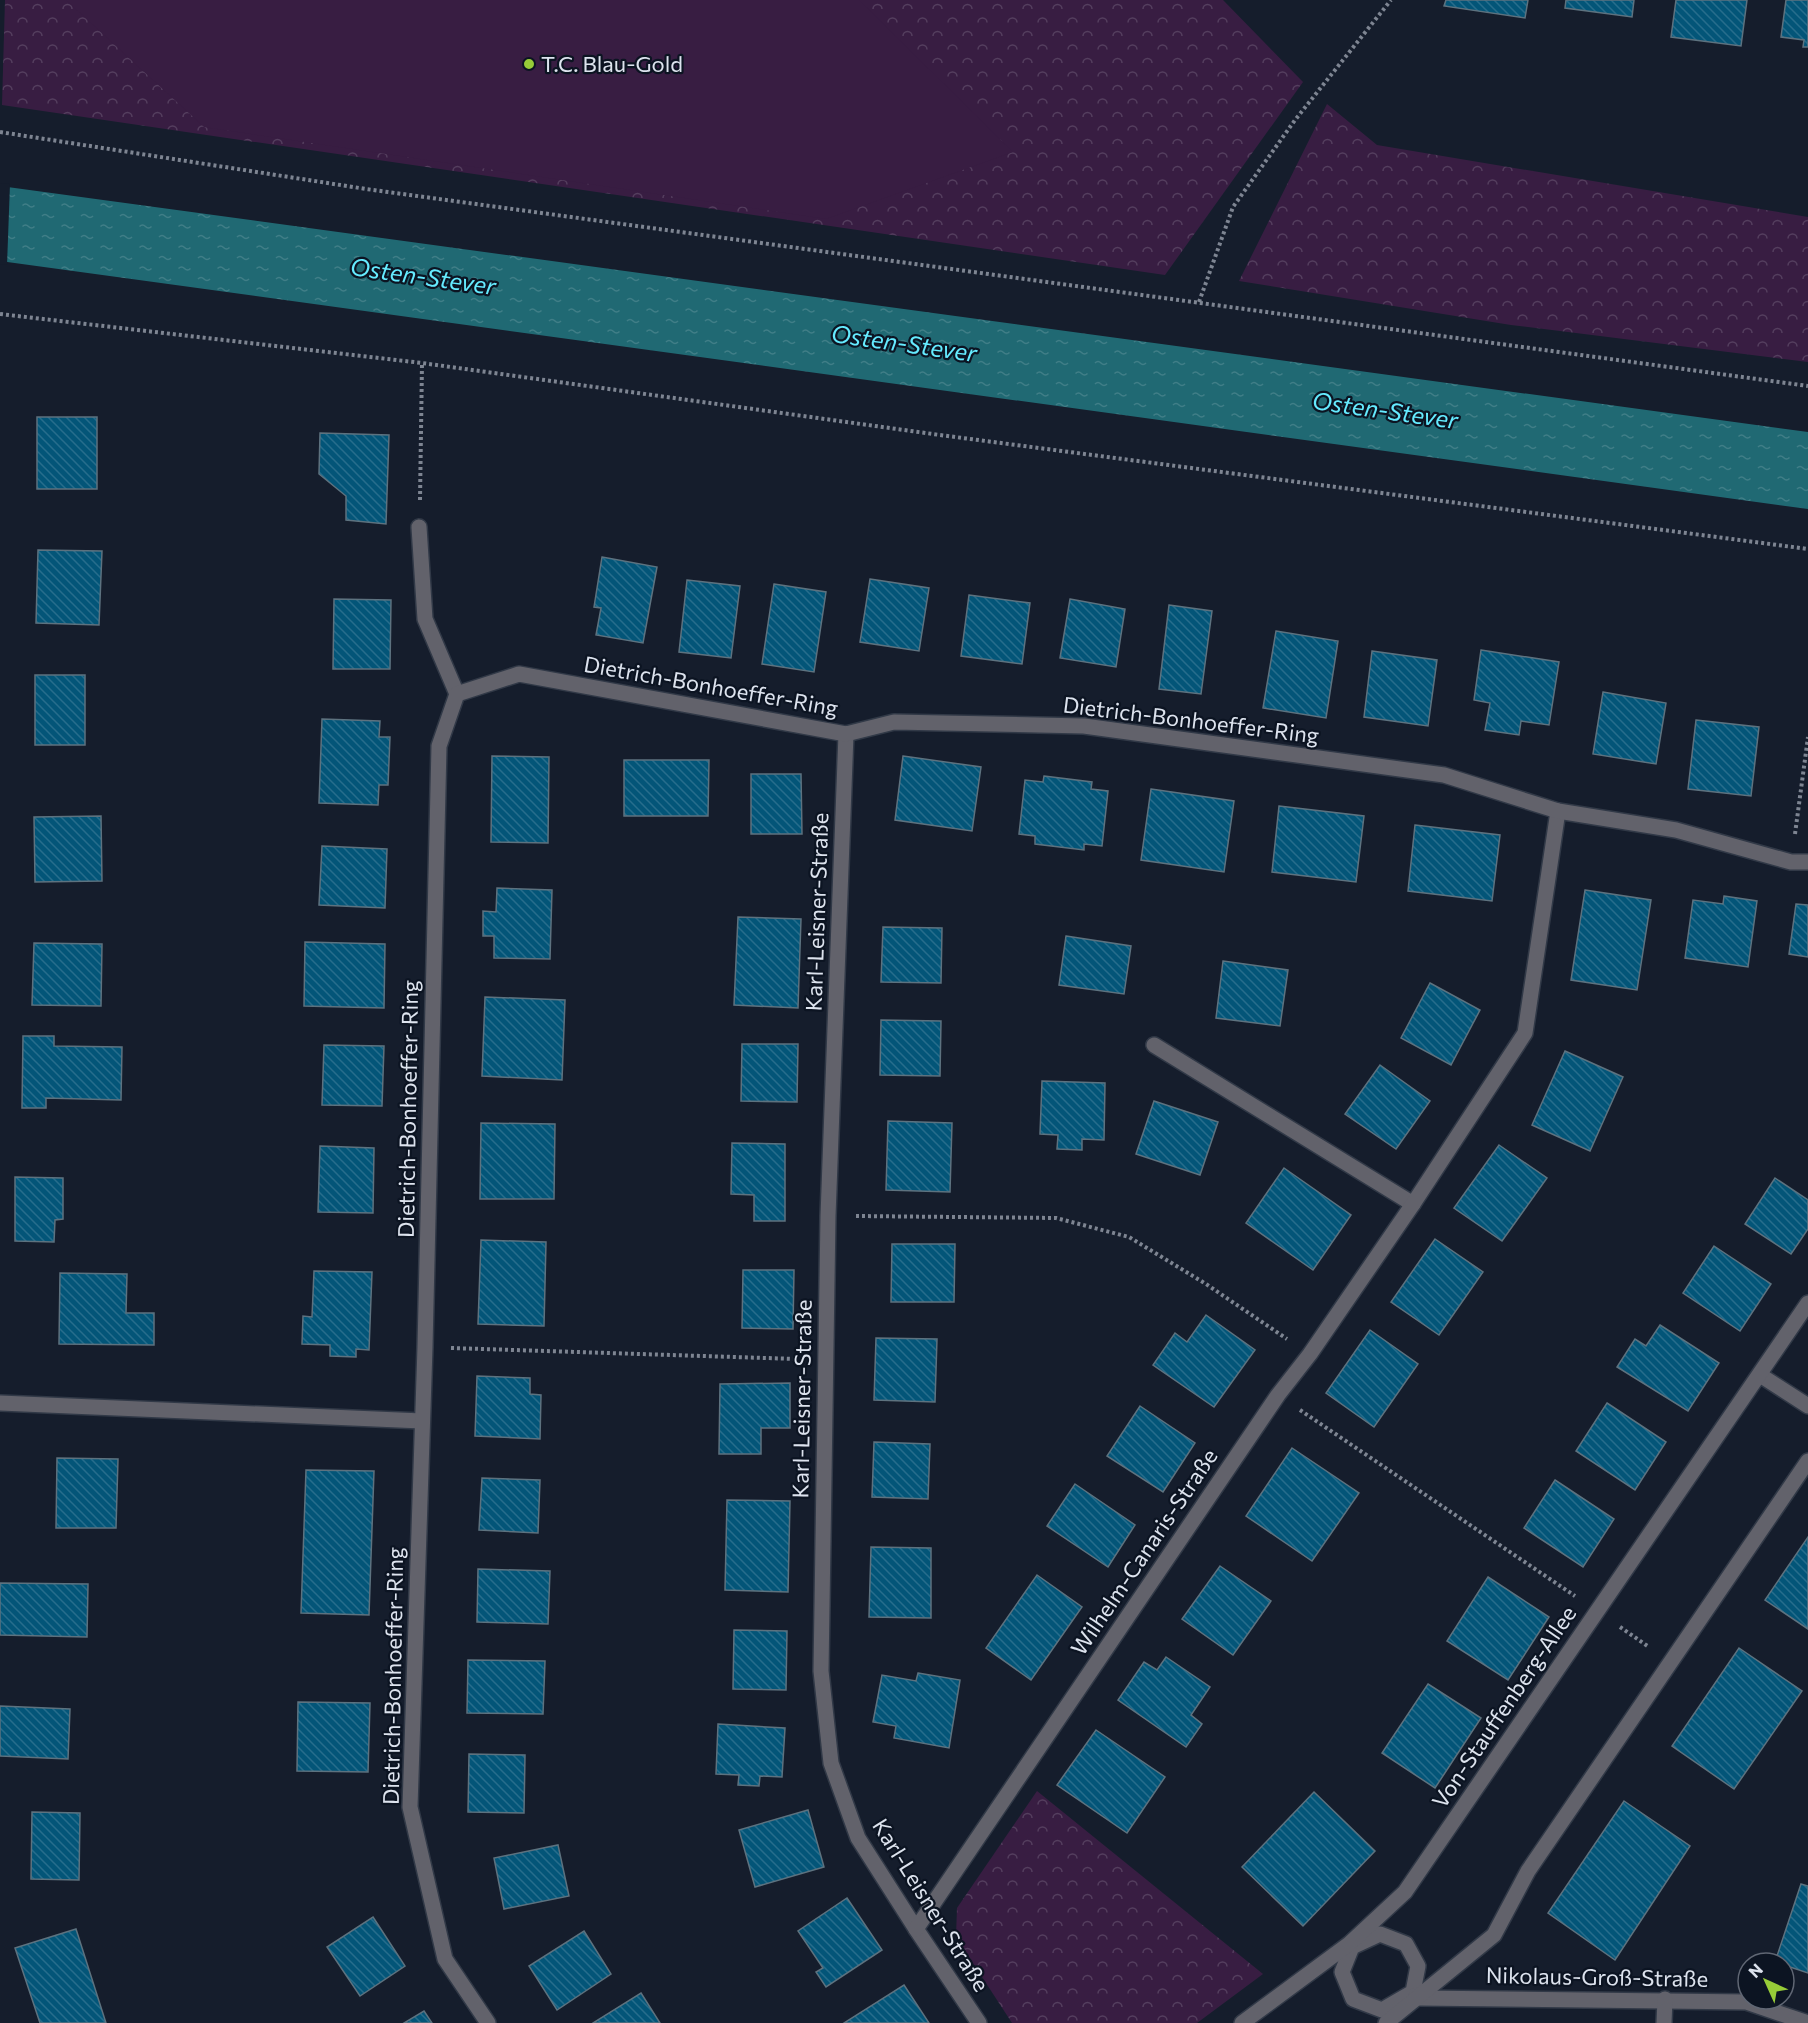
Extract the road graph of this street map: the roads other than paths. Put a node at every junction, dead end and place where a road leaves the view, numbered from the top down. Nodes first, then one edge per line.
1 (419, 527) road end
2 (457, 694) junction
3 (846, 734) junction
4 (1558, 811) junction
5 (1808, 862) edge
6 (1154, 1045) dead end
7 (1413, 1204) junction
8 (1808, 1303) edge
9 (1760, 1374) junction
10 (0, 1403) edge
11 (1808, 1406) edge
12 (422, 1421) junction
13 (1808, 1461) edge
14 (916, 1929) junction
15 (1351, 1945) junction
16 (1416, 1995) junction
17 (1665, 1999) junction
18 (488, 2023) edge
19 (979, 2023) edge
20 (1242, 2023) edge
21 (1386, 2023) edge
22 (1664, 2023) edge
23 (1808, 2023) edge

1 - 2 street
2 - 3 street, Dietrich-Bonhoeffer-Ring
2 - 12 street, Dietrich-Bonhoeffer-Ring
3 - 4 street, Dietrich-Bonhoeffer-Ring
3 - 14 street, Karl-Leisner-Straße
4 - 5 street, Dietrich-Bonhoeffer-Ring
4 - 7 street, Wilhelm-Canaris-Straße
6 - 7 street
7 - 14 street, Wilhelm-Canaris-Straße
8 - 9 street, Von-Stauffenberg-Allee
9 - 11 street
9 - 15 street, Von-Stauffenberg-Allee
10 - 12 street
12 - 18 street, Dietrich-Bonhoeffer-Ring
13 - 16 street
14 - 19 street, Karl-Leisner-Straße
15 - 16 street
15 - 16 street
15 - 20 street, Von-Stauffenberg-Allee
16 - 17 street, Nikolaus-Groß-Straße
16 - 21 street
17 - 22 street
17 - 23 street, Nikolaus-Groß-Straße

